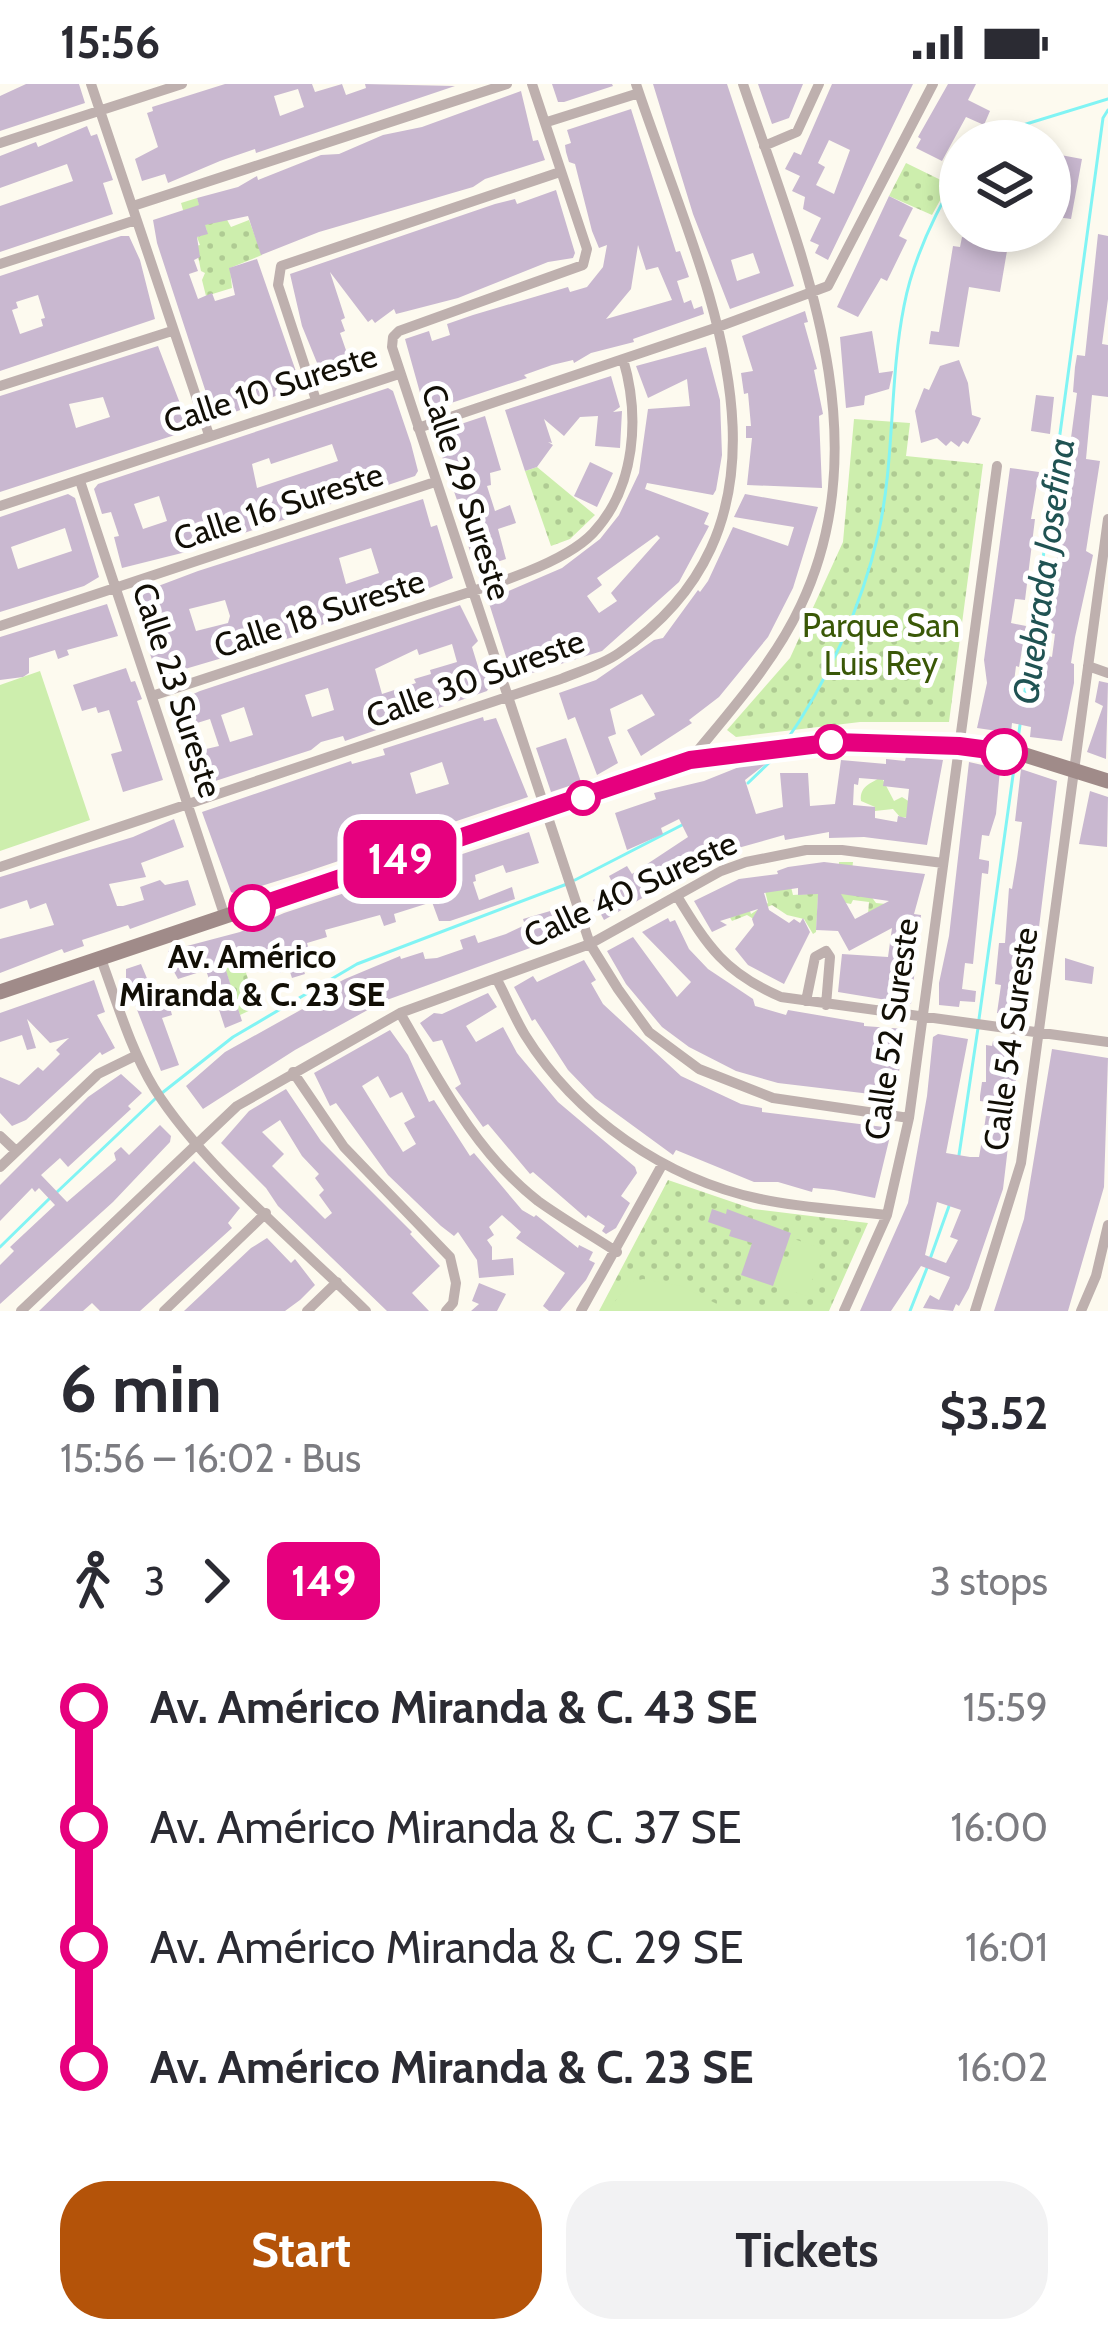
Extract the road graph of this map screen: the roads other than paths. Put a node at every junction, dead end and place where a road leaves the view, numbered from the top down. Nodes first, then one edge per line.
1 (91, 84) edge
2 (182, 84) edge
3 (507, 84) edge
4 (532, 84) edge
5 (743, 84) edge
6 (819, 84) edge
7 (934, 84) edge
8 (638, 88) edge
9 (99, 111) junction
10 (547, 122) junction
11 (0, 143) edge
12 (764, 146) junction
13 (560, 172) junction
14 (133, 206) junction
15 (136, 220) junction
16 (0, 265) edge
17 (815, 294) junction
18 (718, 327) junction
19 (172, 331) junction
20 (623, 359) junction
21 (400, 374) junction
22 (0, 386) edge
23 (316, 400) junction
24 (418, 428) junction
25 (208, 436) junction
26 (997, 466) dead end
27 (80, 481) junction
28 (436, 482) junction
29 (0, 506) edge
30 (1108, 519) edge
31 (1105, 570) edge
32 (116, 589) junction
33 (471, 591) junction
34 (0, 626) edge
35 (1088, 667) junction
36 (1108, 674) edge
37 (152, 696) junction
38 (507, 698) junction
39 (959, 746) junction
40 (690, 760) junction
41 (1074, 769) junction
42 (1108, 781) edge
43 (188, 805) junction
44 (544, 811) junction
45 (943, 862) junction
46 (0, 867) edge
47 (677, 896) junction
48 (225, 917) junction
49 (590, 944) junction
50 (101, 959) junction
51 (496, 977) junction
52 (0, 992) edge
53 (806, 1001) junction
54 (826, 1005) junction
55 (400, 1012) junction
56 (921, 1018) junction
57 (1038, 1034) junction
58 (1108, 1042) edge
59 (137, 1055) junction
60 (293, 1072) junction
61 (908, 1118) junction
62 (0, 1136) edge
63 (196, 1142) junction
64 (16, 1151) junction
65 (662, 1165) junction
66 (0, 1167) edge
67 (266, 1213) junction
68 (887, 1215) junction
69 (1108, 1225) edge
70 (616, 1252) junction
71 (337, 1282) junction
72 (21, 1311) edge
73 (164, 1311) edge
74 (307, 1311) edge
75 (366, 1311) edge
76 (446, 1311) edge
77 (581, 1311) edge
78 (844, 1311) edge
79 (975, 1311) edge
80 (1081, 1311) edge

1 - 9 street
2 - 9 street
3 - 14 street
4 - 10 street
5 - 12 street
6 - 12 street
7 - 17 street
8 - 10 street
8 - 18 street, Calle 30 Sureste
9 - 11 street
9 - 14 street
10 - 13 street
12 - 17 street
13 - 21 street, Calle 10 Sureste
13 - 23 street
14 - 15 street
15 - 16 street
15 - 19 street
17 - 18 street
17 - 40 street
18 - 20 street
18 - 38 street, Calle 30 Sureste
19 - 22 street
19 - 25 street
20 - 24 street
20 - 33 street, Calle 18 Sureste
21 - 23 street, Calle 10 Sureste
21 - 24 street, Calle 29 Sureste
23 - 25 street, Calle 10 Sureste
24 - 28 street, Calle 29 Sureste
25 - 27 street, Calle 10 Sureste
26 - 39 street, Calle 52 Sureste
27 - 29 street, Calle 10 Sureste
27 - 32 street, Calle 23 Sureste
28 - 32 street, Calle 16 Sureste
28 - 33 street, Calle 29 Sureste
30 - 31 street, Calle 54 Sureste
31 - 35 street, Calle 54 Sureste
32 - 34 street, Calle 16 Sureste
32 - 37 street, Calle 23 Sureste
33 - 37 street, Calle 18 Sureste
33 - 38 street, Calle 29 Sureste
35 - 36 street
35 - 41 street, Calle 54 Sureste
37 - 43 street, Calle 23 Sureste
38 - 43 street, Calle 30 Sureste
38 - 44 street, Calle 29 Sureste
39 - 40 street
39 - 41 street
39 - 45 street, Calle 52 Sureste
40 - 44 street
41 - 42 street
41 - 57 street, Calle 54 Sureste
43 - 46 street, Calle 30 Sureste
43 - 48 street, Calle 23 Sureste
44 - 48 street
44 - 49 street, Calle 29 Sureste
45 - 47 street, Calle 40 Sureste
45 - 56 street, Calle 52 Sureste
47 - 49 street, Calle 40 Sureste
47 - 53 street
48 - 50 street
49 - 51 street, Calle 40 Sureste
49 - 61 street, Calle 29 Sureste
50 - 52 street
50 - 59 street
51 - 55 street, Calle 40 Sureste
51 - 65 street
53 - 54 street
53 - 54 street
54 - 56 street
55 - 60 street, Calle 40 Sureste
55 - 70 street
56 - 57 street
56 - 61 street, Calle 52 Sureste
57 - 58 street
57 - 79 street, Calle 54 Sureste
59 - 63 street
59 - 64 street
60 - 63 street, Calle 40 Sureste
60 - 76 street
61 - 68 street, Calle 52 Sureste
62 - 64 street
63 - 67 street
63 - 72 street, Calle 40 Sureste
64 - 66 street
65 - 68 street
65 - 70 street
67 - 71 street
67 - 73 street
68 - 78 street, Calle 52 Sureste
69 - 80 street
70 - 77 street
71 - 74 street
71 - 75 street

